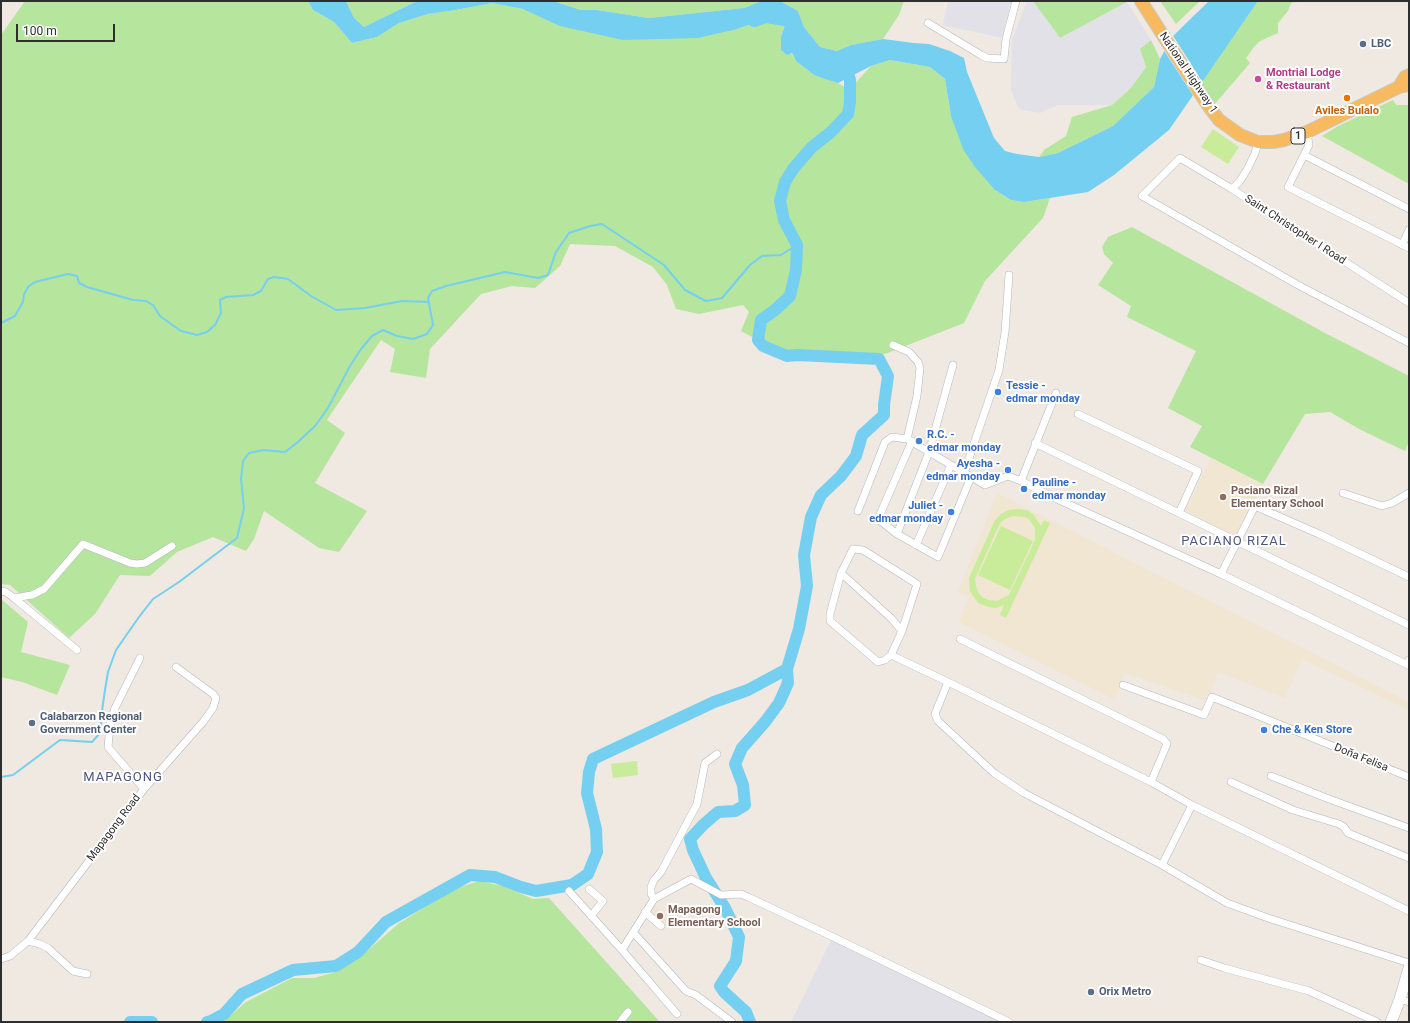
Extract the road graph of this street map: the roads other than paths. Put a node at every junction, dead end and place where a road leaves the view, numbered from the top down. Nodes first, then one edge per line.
1 (1016, 1) edge
2 (1140, 1) edge
3 (928, 23) dead end
4 (1409, 75) edge
5 (1404, 86) edge
6 (1307, 132) junction
7 (1258, 142) junction
8 (1304, 155) junction
9 (1232, 189) junction
10 (1409, 209) edge
11 (1409, 230) edge
12 (1402, 245) junction
13 (1409, 248) edge
14 (1009, 275) dead end
15 (1409, 303) edge
16 (1409, 343) edge
17 (893, 345) dead end
18 (953, 365) dead end
19 (1056, 393) dead end
20 (1078, 414) dead end
21 (910, 440) junction
22 (1035, 443) junction
23 (929, 452) junction
24 (951, 465) junction
25 (964, 473) junction
26 (971, 477) junction
27 (1021, 480) junction
28 (1343, 493) dead end
29 (1409, 493) edge
30 (858, 511) dead end
31 (1180, 513) junction
32 (897, 534) junction
33 (1238, 541) junction
34 (916, 545) junction
35 (172, 546) dead end
36 (841, 573) junction
37 (1221, 574) junction
38 (1409, 577) edge
39 (1, 591) edge
40 (14, 598) junction
41 (1409, 625) edge
42 (902, 631) junction
43 (960, 639) dead end
44 (77, 650) dead end
45 (891, 655) junction
46 (140, 658) dead end
47 (1408, 663) edge
48 (176, 667) dead end
49 (948, 682) junction
50 (1123, 685) dead end
51 (717, 754) dead end
52 (1271, 776) dead end
53 (1409, 777) edge
54 (1151, 782) junction
55 (1231, 782) dead end
56 (144, 789) junction
57 (1192, 805) junction
58 (1409, 828) edge
59 (1409, 858) edge
60 (1162, 865) junction
61 (589, 889) dead end
62 (568, 891) dead end
63 (654, 899) junction
64 (1409, 911) edge
65 (645, 912) junction
66 (591, 916) junction
67 (661, 926) dead end
68 (633, 932) junction
69 (28, 941) junction
70 (622, 950) junction
71 (1, 959) edge
72 (1201, 960) dead end
73 (1409, 963) edge
74 (1409, 968) edge
75 (87, 974) dead end
76 (1405, 1000) edge
77 (628, 1012) dead end
78 (677, 1014) dead end
79 (620, 1022) edge
80 (732, 1022) edge
81 (1009, 1022) edge
82 (1377, 1022) edge
83 (1391, 1022) edge

1 - 3 street
2 - 7 highway, National Highway 1 / 1
4 - 5 highway, National Highway 1 / 1
5 - 6 highway, National Highway 1 / 1
6 - 7 highway, National Highway 1 / 1
6 - 8 street
7 - 9 street
8 - 10 street
8 - 12 street
9 - 15 street, Saint Christopher I Road
9 - 16 street, Saint Christopher I Road
11 - 12 street
12 - 13 street
14 - 25 street
17 - 21 street
18 - 23 street
19 - 22 street
20 - 31 street
21 - 23 street
21 - 30 street
21 - 32 street
22 - 27 street
22 - 31 street
23 - 24 street
23 - 32 street
24 - 25 street
24 - 34 street
25 - 26 street
26 - 27 street
26 - 34 street
27 - 37 street
28 - 29 street
31 - 33 street
32 - 34 street
33 - 37 street
33 - 38 street
33 - 41 street
35 - 40 street
36 - 42 street
36 - 42 street
36 - 45 street
37 - 47 street
39 - 40 street
40 - 44 street
42 - 45 street
43 - 54 street
45 - 49 street
46 - 56 street, Mapagong Road
48 - 56 street
49 - 54 street
49 - 60 street
50 - 53 street, Doña Felisa
51 - 63 street
52 - 58 street
54 - 57 street
55 - 59 street
56 - 69 street, Mapagong Road
57 - 60 street
57 - 64 street
60 - 73 street
61 - 66 street
62 - 66 street
63 - 65 street
63 - 81 street
65 - 67 street
65 - 68 street
66 - 70 street
68 - 70 street
68 - 80 street
69 - 71 street, Mapagong Road
69 - 75 street
70 - 78 street
72 - 82 street
74 - 76 main road
76 - 83 main road
77 - 79 street

